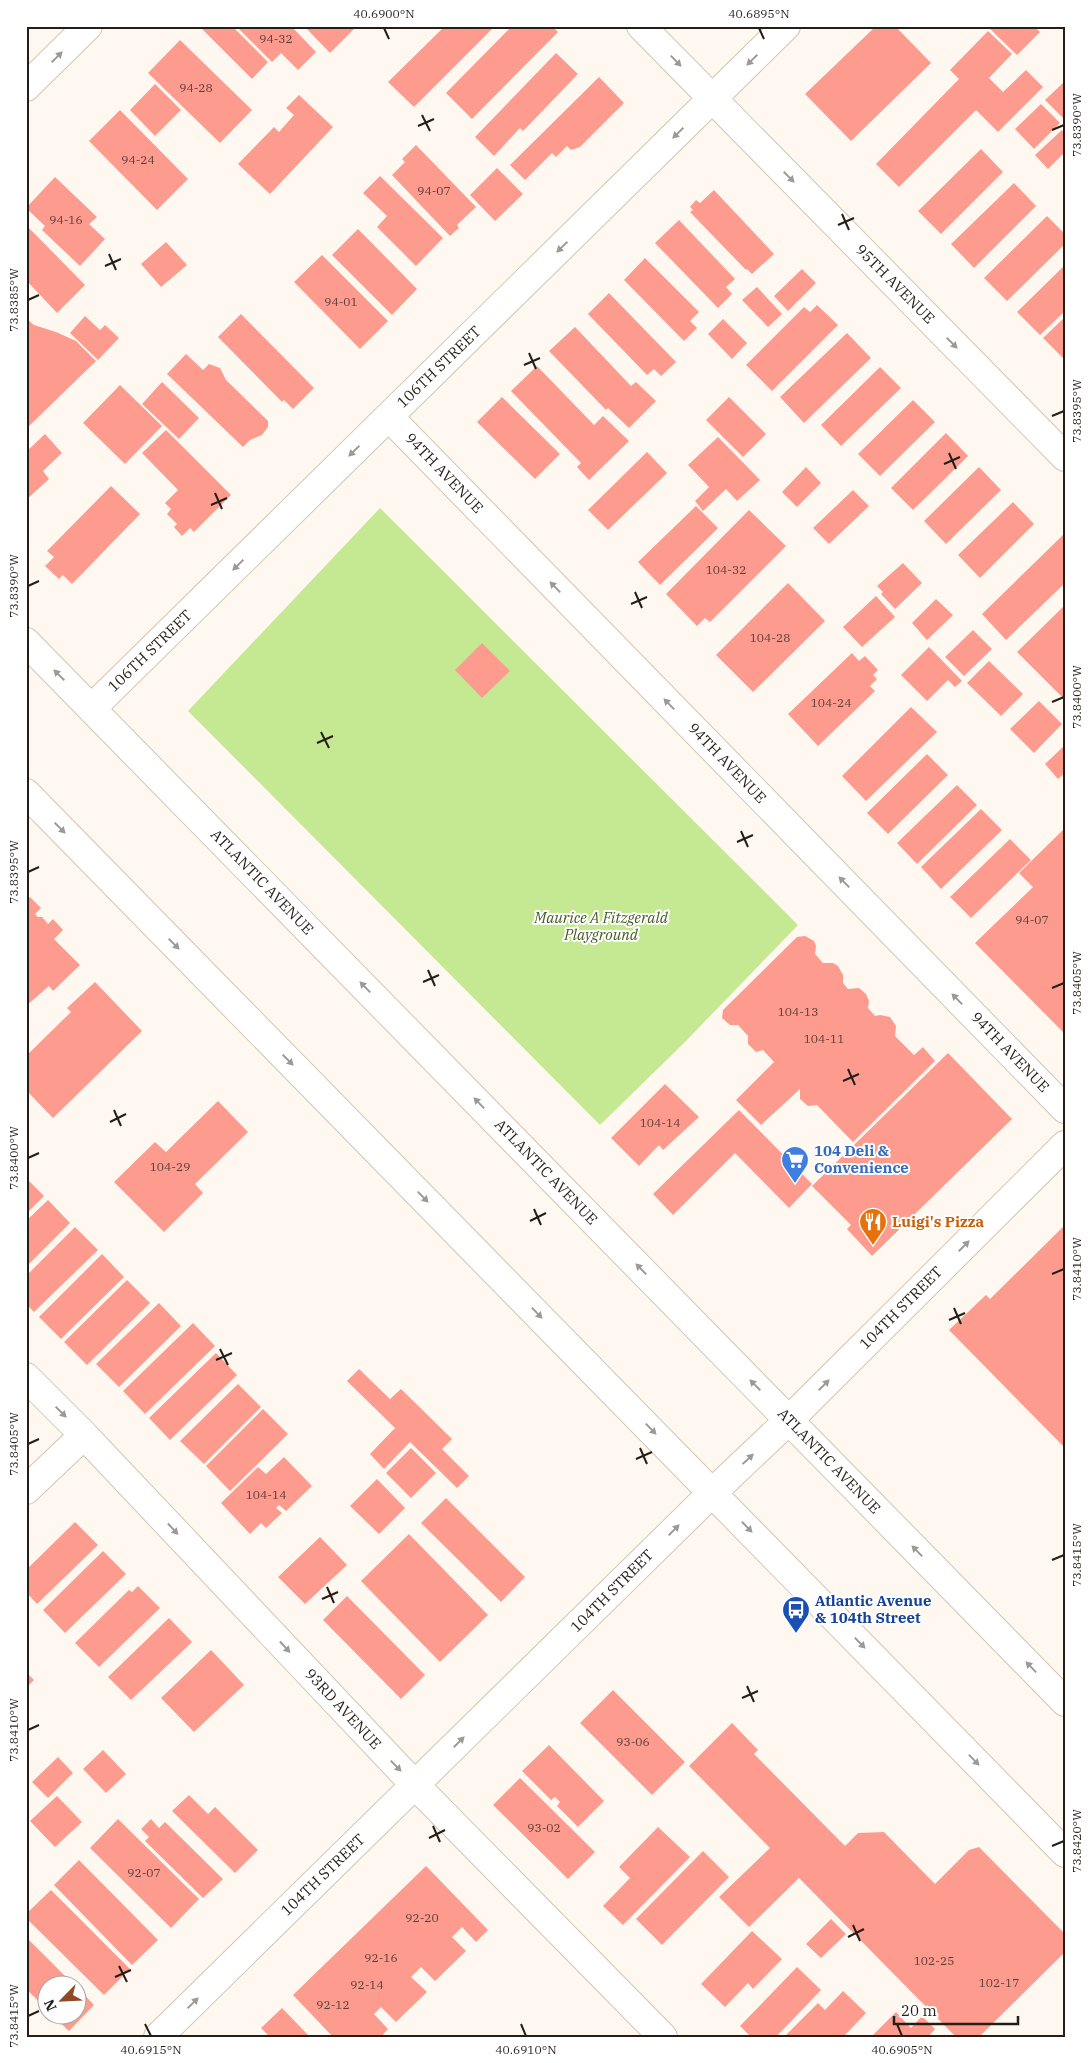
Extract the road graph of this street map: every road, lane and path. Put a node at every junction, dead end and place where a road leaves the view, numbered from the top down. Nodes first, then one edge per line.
1 (88, 26) edge
2 (641, 26) edge
3 (786, 26) edge
4 (26, 87) edge
5 (713, 99) junction
6 (389, 417) junction
7 (1062, 448) edge
8 (26, 642) edge
9 (92, 708) junction
10 (26, 793) edge
11 (1065, 1109) edge
12 (1065, 1145) edge
13 (26, 1377) edge
14 (790, 1420) junction
15 (84, 1435) junction
16 (26, 1490) edge
17 (712, 1492) junction
18 (1065, 1702) edge
19 (415, 1785) junction
20 (1065, 1853) edge
21 (158, 2037) edge
22 (663, 2037) edge

4 -> 1 street
2 -> 5 street, 95TH AVENUE
3 -> 5 street, 106TH STREET
5 -> 6 street, 106TH STREET
5 -> 7 street, 95TH AVENUE
6 -> 9 street, 106TH STREET
11 -> 6 street, 94TH AVENUE
9 -> 8 street, ATLANTIC AVENUE
14 -> 9 street, ATLANTIC AVENUE
10 -> 17 street
14 -> 12 street, 104TH STREET
13 -> 15 street, 93RD AVENUE
17 -> 14 street, 104TH STREET
18 -> 14 street, ATLANTIC AVENUE
15 - 16 street
15 -> 19 street, 93RD AVENUE
19 -> 17 street, 104TH STREET
17 -> 20 street
21 -> 19 street, 104TH STREET
19 - 22 street, 93RD AVENUE

